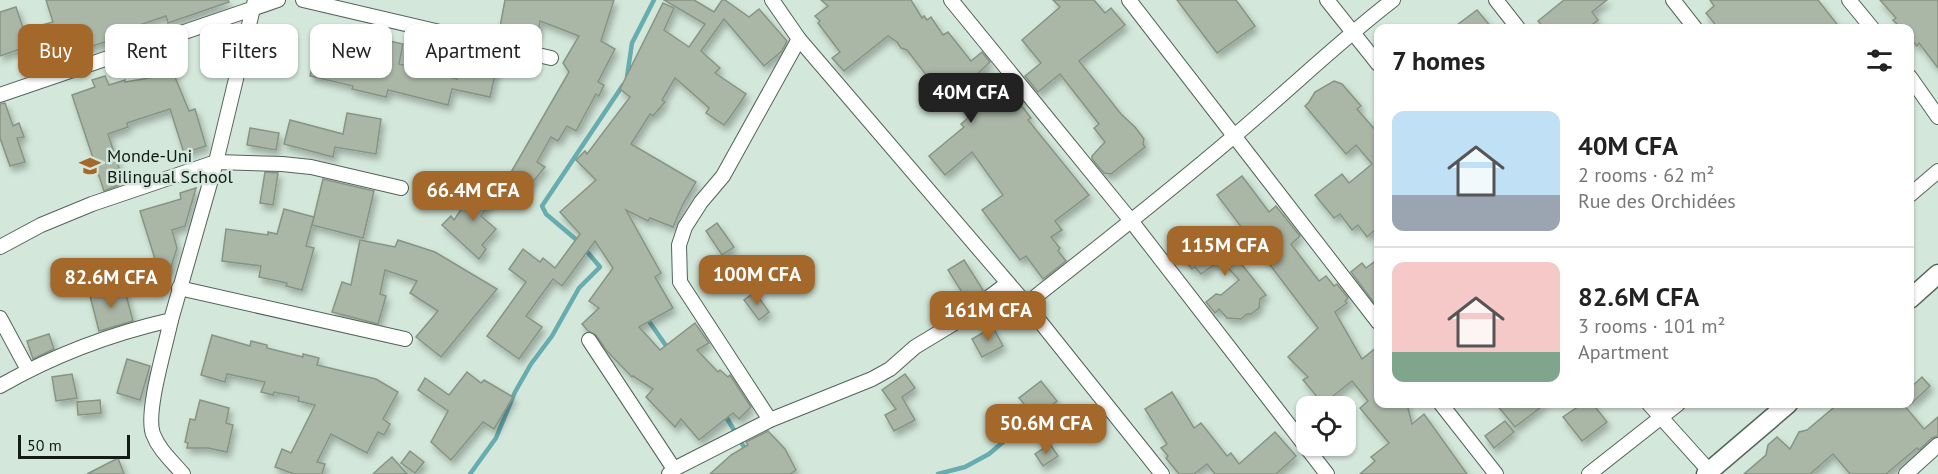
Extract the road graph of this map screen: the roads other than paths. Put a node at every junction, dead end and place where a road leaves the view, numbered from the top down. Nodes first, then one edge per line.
1 (278, 0) edge
2 (303, 0) edge
3 (772, 0) edge
4 (951, 0) edge
5 (1129, 0) edge
6 (1328, 0) edge
7 (1393, 0) edge
8 (1496, 0) edge
9 (1673, 0) edge
10 (1849, 0) edge
11 (255, 4) edge
12 (1515, 24) edge
13 (1692, 24) edge
14 (1869, 24) edge
15 (1353, 31) junction
16 (799, 39) junction
17 (551, 58) dead end
18 (1374, 59) edge
19 (1914, 83) edge
20 (0, 95) edge
21 (1938, 117) edge
22 (1235, 136) junction
23 (216, 162) junction
24 (1938, 171) edge
25 (401, 188) dead end
26 (1914, 192) edge
27 (1132, 222) junction
28 (0, 247) edge
29 (1938, 274) edge
30 (1008, 283) junction
31 (179, 288) junction
32 (1914, 295) edge
33 (1026, 304) junction
34 (1374, 317) edge
35 (0, 318) edge
36 (171, 320) junction
37 (405, 339) dead end
38 (589, 340) dead end
39 (28, 370) junction
40 (0, 386) edge
41 (1444, 408) edge
42 (1652, 408) edge
43 (1673, 408) edge
44 (1783, 408) edge
45 (1660, 418) junction
46 (770, 420) junction
47 (1938, 446) edge
48 (671, 471) edge
49 (1709, 473) edge
50 (183, 474) edge
51 (1162, 474) edge
52 (1327, 474) edge
53 (1496, 474) edge
54 (1589, 474) edge
55 (1906, 474) edge

1 - 11 street
2 - 17 street
3 - 16 street
4 - 27 street
5 - 22 street
6 - 15 street
7 - 15 street
8 - 12 street
9 - 13 street
10 - 14 street
11 - 20 street
11 - 23 street
15 - 18 street
15 - 22 street
16 - 30 street
16 - 46 street
19 - 21 street
22 - 27 street
22 - 34 street
23 - 25 street
23 - 28 street
23 - 31 street
24 - 26 street
27 - 33 street
27 - 52 street
29 - 32 main road
30 - 33 street
30 - 46 street
31 - 36 street
31 - 37 street
33 - 51 street
35 - 39 street
36 - 39 street
36 - 50 street
38 - 48 street
39 - 40 street
41 - 53 street
42 - 45 street
43 - 45 street
44 - 49 main road
45 - 49 street
45 - 54 street
46 - 48 street
47 - 55 street

